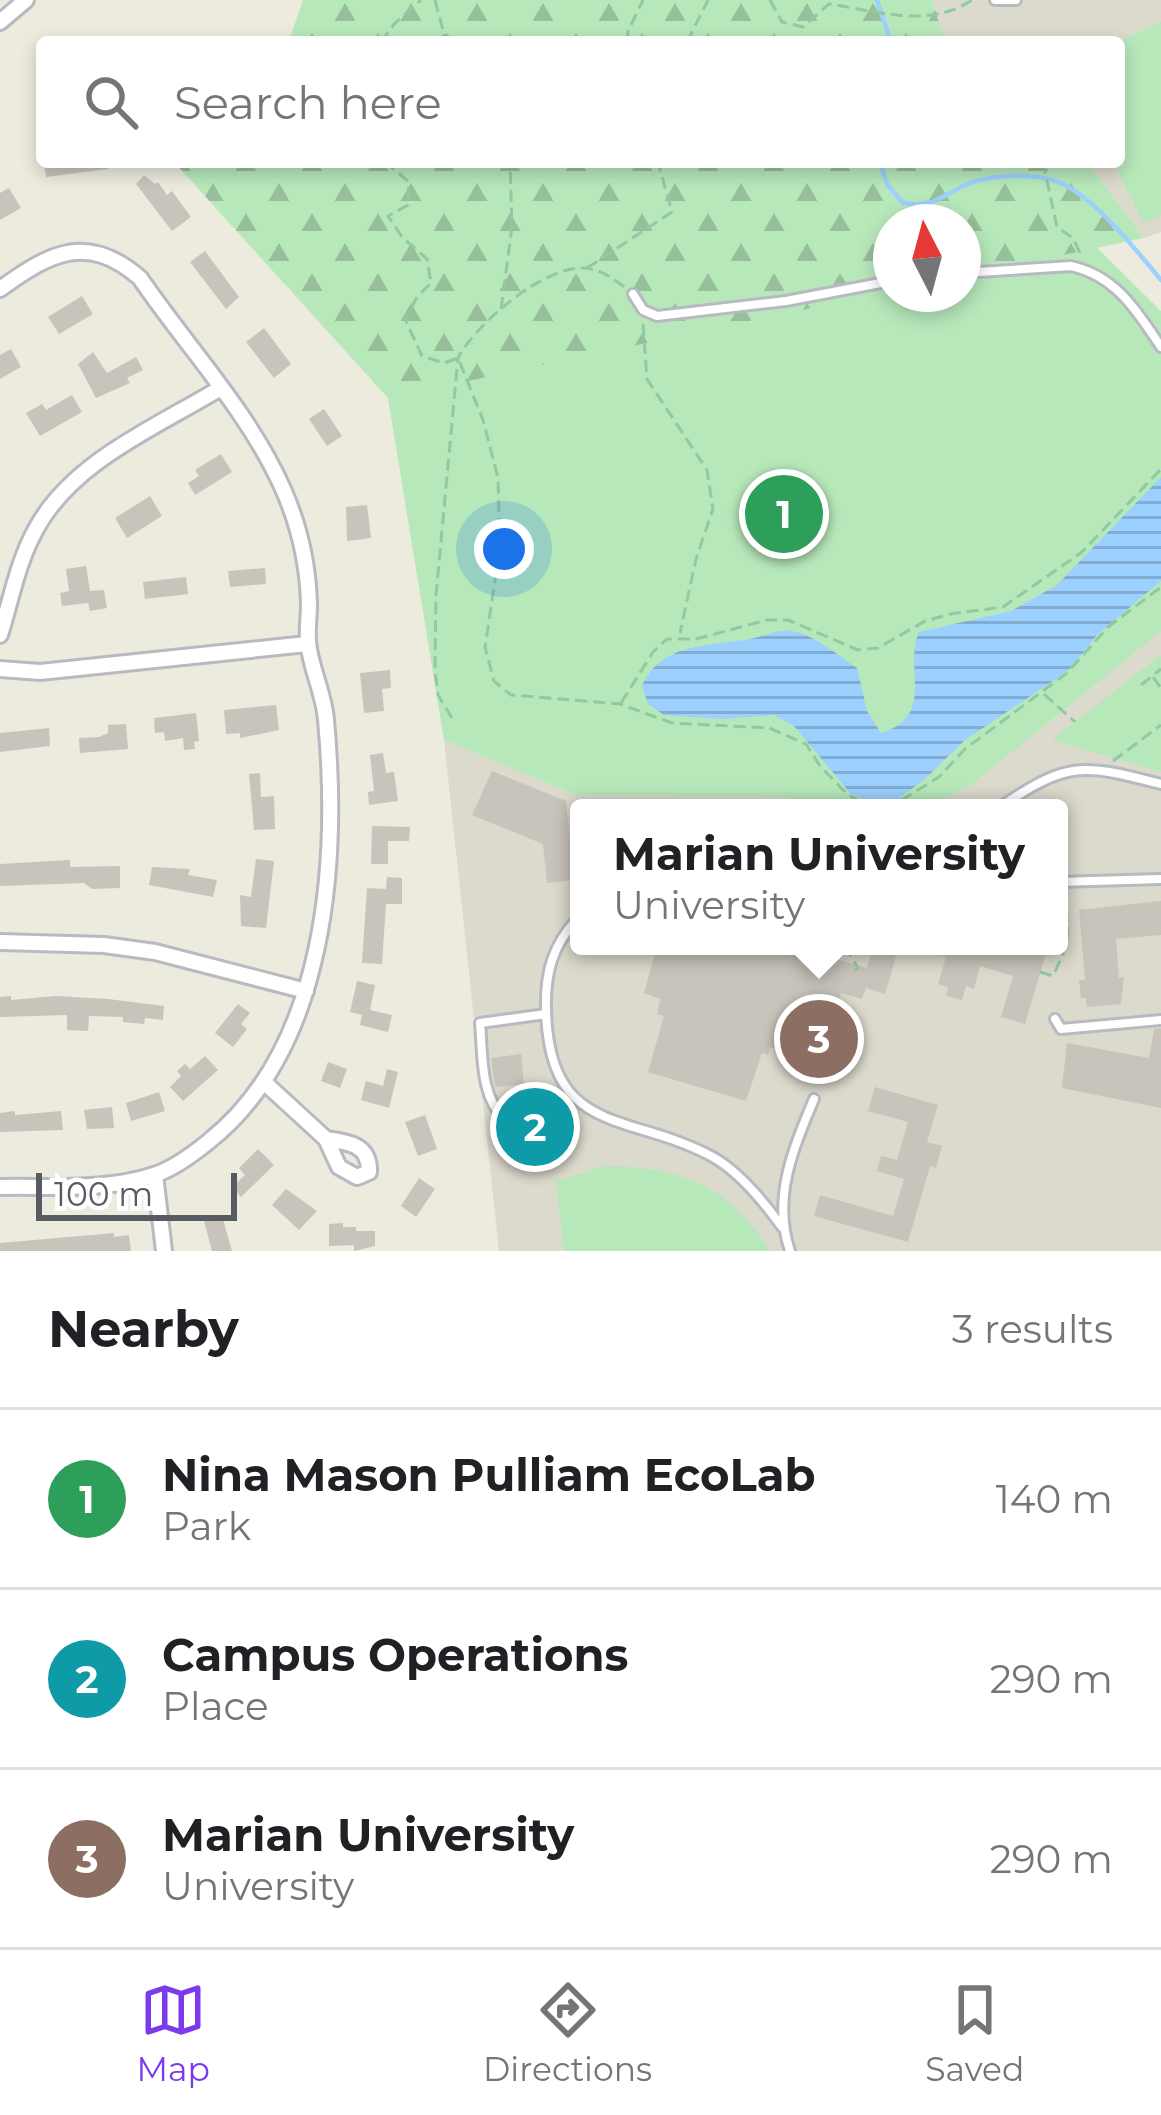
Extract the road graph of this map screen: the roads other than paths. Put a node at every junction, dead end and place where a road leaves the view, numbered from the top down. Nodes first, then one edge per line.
1 (26, 0) edge
2 (994, 0) edge
3 (1016, 0) edge
4 (0, 22) edge
5 (981, 272) edge
6 (873, 284) edge
7 (0, 289) edge
8 (633, 294) road end
9 (1161, 346) edge
10 (219, 388) junction
11 (0, 635) edge
12 (308, 644) junction
13 (0, 669) edge
14 (1161, 784) edge
15 (1015, 799) edge
16 (1161, 879) edge
17 (1068, 885) edge
18 (570, 930) edge
19 (0, 942) edge
20 (306, 991) junction
21 (546, 1014) junction
22 (1055, 1019) dead end
23 (1161, 1020) edge
24 (265, 1083) junction
25 (814, 1100) dead end
26 (505, 1120) dead end
27 (326, 1139) dead end
28 (155, 1175) junction
29 (0, 1187) edge
30 (782, 1227) junction
31 (164, 1251) edge
32 (790, 1251) edge

1 - 4 street
2 - 3 lane
5 - 9 lane
6 - 8 lane
7 - 10 street
10 - 11 street
10 - 12 street
12 - 13 street
12 - 20 street
14 - 15 lane
16 - 17 lane
18 - 21 lane
19 - 20 street
20 - 24 street
21 - 26 lane
21 - 30 lane
22 - 23 lane
24 - 27 street
24 - 28 street
25 - 30 lane
28 - 29 street
28 - 31 street
30 - 32 lane

